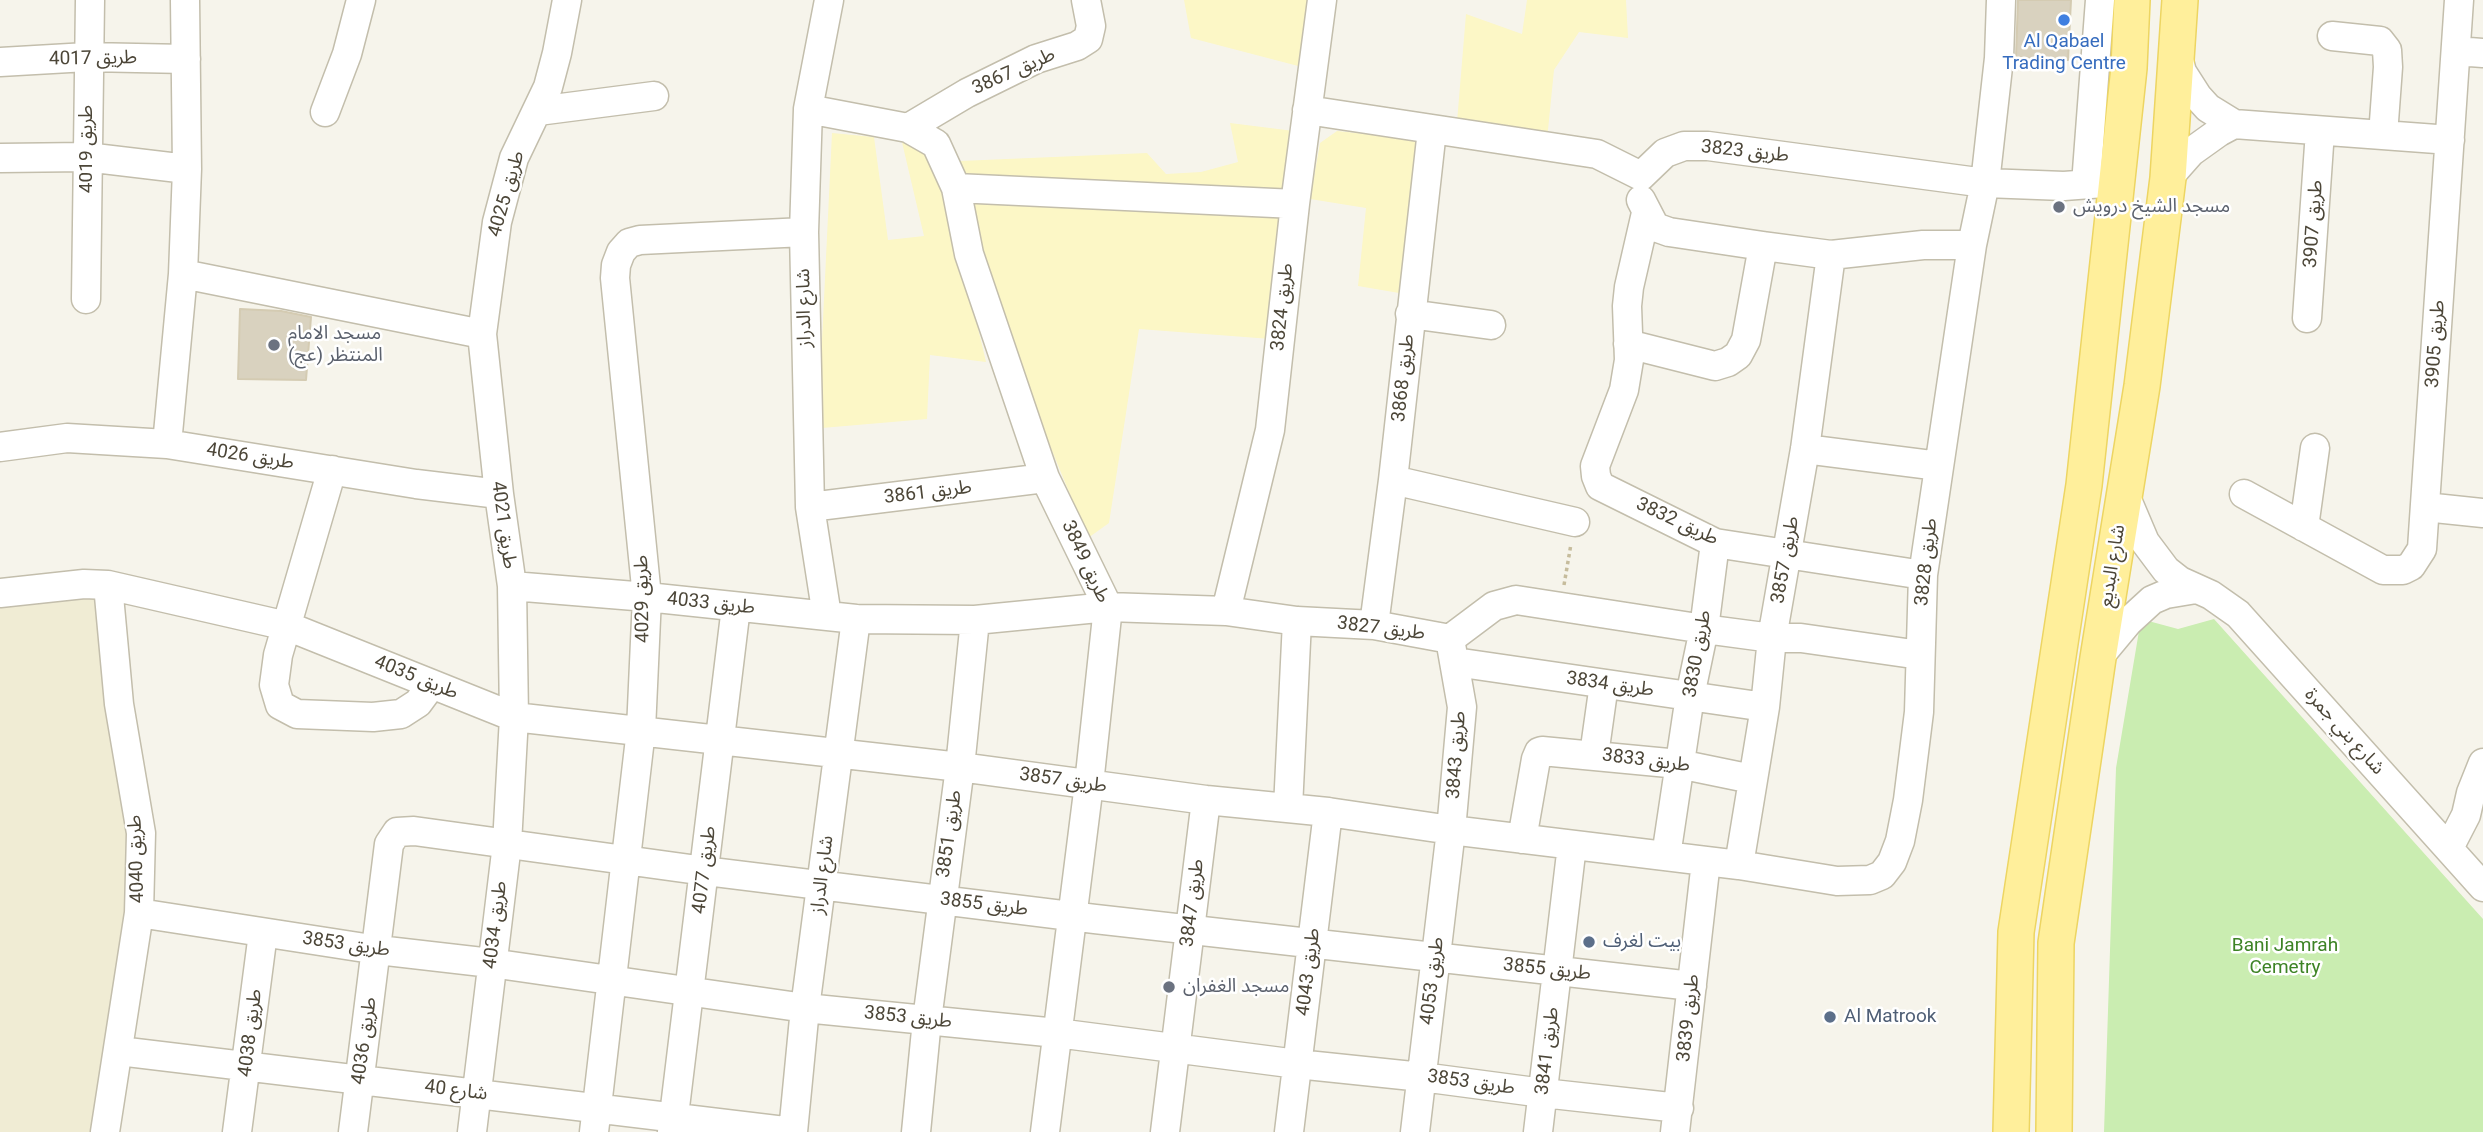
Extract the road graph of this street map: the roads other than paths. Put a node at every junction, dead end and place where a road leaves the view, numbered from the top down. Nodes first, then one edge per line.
1 (89, 0) edge
2 (185, 0) edge
3 (360, 0) edge
4 (567, 0) edge
5 (829, 0) edge
6 (1086, 0) edge
7 (1322, 0) edge
8 (2001, 0) edge
9 (2100, 0) edge
10 (2132, 0) edge
11 (2180, 0) edge
12 (2459, 0) edge
13 (2332, 36) dead end
14 (2469, 52) edge
15 (87, 57) junction
16 (2178, 57) junction
17 (186, 59) junction
18 (0, 62) edge
19 (654, 96) dead end
20 (808, 109) junction
21 (1307, 110) junction
22 (538, 111) junction
23 (325, 112) dead end
24 (2234, 124) junction
25 (908, 128) junction
26 (1432, 130) junction
27 (2320, 131) junction
28 (2383, 135) junction
29 (2450, 140) junction
30 (86, 157) junction
31 (0, 158) edge
32 (187, 169) junction
33 (1640, 176) junction
34 (2168, 178) junction
35 (1985, 183) junction
36 (2101, 183) junction
37 (956, 188) junction
38 (1295, 204) junction
39 (1646, 214) junction
40 (804, 232) junction
41 (1972, 245) junction
42 (1763, 246) junction
43 (1831, 255) junction
44 (183, 274) junction
45 (487, 280) joint
46 (86, 299) dead end
47 (1410, 314) junction
48 (2307, 318) dead end
49 (1492, 325) dead end
50 (482, 334) junction
51 (1629, 344) junction
52 (167, 444) junction
53 (0, 447) edge
54 (2315, 448) dead end
55 (1805, 449) junction
56 (1939, 466) junction
57 (332, 470) junction
58 (1045, 478) junction
59 (1393, 480) junction
60 (499, 494) junction
61 (2244, 494) dead end
62 (2124, 495) junction
63 (810, 507) junction
64 (2425, 507) junction
65 (2483, 513) edge
66 (1574, 522) dead end
67 (2304, 527) junction
68 (1715, 543) junction
69 (1786, 554) junction
70 (1923, 575) junction
71 (108, 585) junction
72 (512, 586) junction
73 (2196, 589) junction
74 (0, 593) edge
75 (647, 597) junction
76 (736, 607) junction
77 (1108, 607) junction
78 (1226, 611) junction
79 (827, 616) junction
80 (856, 619) junction
81 (975, 620) junction
82 (1297, 621) junction
83 (1374, 625) junction
84 (287, 626) junction
85 (1703, 629) junction
86 (1772, 638) junction
87 (1452, 650) junction
88 (1920, 655) junction
89 (2098, 658) junction
90 (432, 684) junction
91 (1604, 684) junction
92 (1690, 696) junction
93 (1765, 706) junction
94 (514, 717) junction
95 (641, 730) junction
96 (719, 741) junction
97 (838, 754) junction
98 (1594, 755) junction
99 (2483, 763) edge
100 (1679, 764) junction
101 (960, 767) junction
102 (1752, 779) junction
103 (1089, 784) junction
104 (1206, 800) junction
105 (1288, 808) junction
106 (1328, 812) junction
107 (1451, 830) junction
108 (1522, 839) junction
109 (2442, 840) junction
110 (507, 844) junction
111 (1572, 845) junction
112 (1666, 856) junction
113 (626, 859) junction
114 (1706, 861) junction
115 (1739, 865) junction
116 (705, 870) junction
117 (1882, 875) joint
118 (822, 884) junction
119 (2483, 887) edge
120 (941, 900) junction
121 (139, 913) junction
122 (1072, 916) junction
123 (1189, 930) junction
124 (263, 933) junction
125 (1312, 943) junction
126 (378, 950) junction
127 (1436, 958) junction
128 (491, 963) junction
129 (1557, 971) junction
130 (612, 981) junction
131 (1692, 986) junction
132 (689, 992) junction
133 (805, 1008) junction
134 (927, 1020) junction
135 (1058, 1033) junction
136 (1175, 1047) junction
137 (119, 1051) junction
138 (1297, 1064) junction
139 (247, 1065) junction
140 (1422, 1077) junction
141 (359, 1079) junction
142 (1543, 1093) junction
143 (477, 1094) junction
144 (596, 1120) edge
145 (1677, 1120) edge
146 (673, 1125) edge
147 (105, 1132) edge
148 (237, 1132) edge
149 (353, 1132) edge
150 (472, 1132) edge
151 (793, 1132) edge
152 (916, 1132) edge
153 (1045, 1132) edge
154 (1165, 1132) edge
155 (1289, 1132) edge
156 (1415, 1132) edge
157 (1538, 1132) edge
158 (2011, 1132) edge
159 (2054, 1132) edge

1 - 15 street, طريق 4019
2 - 17 street
3 - 23 street
4 - 22 street, طريق 4025
5 - 20 street, شارع الدراز
6 - 25 street, طريق 3867
7 - 21 street, طريق 3824
8 - 35 street, طريق 3828
9 - 36 street
10 - 36 main road
11 - 16 main road, شارع البديع
12 - 14 street, طريق 3905
13 - 28 street
14 - 29 street, طريق 3905
15 - 17 street, طريق 4017
15 - 18 street, طريق 4017
15 - 30 street, طريق 4019
16 - 24 street
16 - 34 main road, شارع البديع
17 - 32 street
19 - 22 street
20 - 25 street, طريق 3849
20 - 40 street, شارع الدراز
21 - 26 street
21 - 38 street, طريق 3824
22 - 45 street, طريق 4025
24 - 27 street
24 - 34 street
25 - 37 street, طريق 3849
26 - 33 street
26 - 47 street, طريق 3868
27 - 28 street
27 - 48 street, طريق 3907
28 - 29 street
29 - 64 street, طريق 3905
30 - 31 street
30 - 32 street
30 - 46 street, طريق 4019
32 - 44 street
33 - 35 street, طريق 3823
33 - 39 street
34 - 62 main road, شارع البديع
35 - 36 street, طريق 3823
35 - 41 street, طريق 3828
36 - 158 main road
37 - 38 street
37 - 58 street, طريق 3849
38 - 78 street, طريق 3824
39 - 42 street
39 - 51 street
40 - 63 street, شارع الدراز
40 - 75 street, طريق 4029
41 - 43 street
41 - 56 street, طريق 3828
42 - 43 street
42 - 51 street
43 - 55 street, طريق 3857
44 - 50 street
44 - 52 street
45 - 50 street, طريق 4021
47 - 49 street
47 - 59 street, طريق 3868
50 - 60 street, طريق 4021
51 - 68 street, طريق 3832
52 - 53 street, طريق 4026
52 - 57 street, طريق 4026
54 - 67 street
55 - 56 street
55 - 69 street, طريق 3857
56 - 70 street, طريق 3828
57 - 60 street, طريق 4026
57 - 84 street
58 - 63 street, طريق 3861
58 - 77 street, طريق 3849
59 - 66 street
59 - 83 street, طريق 3868
60 - 72 street, طريق 4021
61 - 67 street, طريق 3905
62 - 73 street, شارع بني جمرة
62 - 89 main road, شارع البديع
63 - 79 street, شارع الدراز
64 - 65 street
64 - 67 street, طريق 3905
68 - 69 street, طريق 3832
68 - 85 street, طريق 3830
69 - 70 street, طريق 3832
69 - 86 street, طريق 3857
70 - 88 street, طريق 3828
71 - 74 street, طريق 4035
71 - 84 street, طريق 4035
71 - 121 street, طريق 4040
72 - 75 street, طريق 4033
72 - 94 street, طريق 4021
73 - 89 street
73 - 109 street, شارع بني جمرة
75 - 76 street, طريق 4033
75 - 95 street, طريق 4029
76 - 79 street, طريق 4033
76 - 96 street, طريق 4077
77 - 78 street, طريق 3827
77 - 81 street, طريق 3827
77 - 103 street, طريق 3849
78 - 82 street, طريق 3827
79 - 80 street, طريق 3827
80 - 81 street, طريق 3827
80 - 97 street, شارع الدراز
81 - 101 street, طريق 3851
82 - 83 street, طريق 3827
82 - 105 street
83 - 87 street, طريق 3827
84 - 90 street, طريق 4035
84 - 90 street
85 - 86 street, طريق 3827
85 - 87 street, طريق 3827
85 - 92 street, طريق 3830
86 - 88 street, طريق 3827
86 - 93 street, طريق 3857
87 - 91 street, طريق 3834
87 - 107 street, طريق 3843
88 - 117 street, طريق 3828
89 - 159 main road, شارع البديع
90 - 94 street, طريق 4035
91 - 92 street, طريق 3834
91 - 98 street
92 - 93 street, طريق 3834
92 - 100 street, طريق 3830
93 - 102 street, طريق 3857
94 - 95 street, طريق 4035
94 - 110 street, طريق 4034
95 - 96 street, طريق 4035
95 - 113 street, طريق 4029
96 - 97 street, طريق 4035
96 - 116 street, طريق 4077
97 - 101 street, طريق 3857
97 - 118 street, شارع الدراز
98 - 100 street, طريق 3833
98 - 108 street, طريق 3833
99 - 109 street
100 - 102 street, طريق 3833
100 - 112 street, طريق 3830
101 - 103 street, طريق 3857
101 - 120 street, طريق 3851
102 - 115 street, طريق 3857
103 - 104 street, طريق 3857
103 - 122 street, طريق 3849
104 - 105 street, طريق 3857
104 - 123 street, طريق 3847
105 - 106 street, طريق 3857
106 - 107 street, طريق 3857
106 - 125 street, طريق 4043
107 - 108 street, طريق 3857
107 - 127 street, طريق 4053
108 - 111 street, طريق 3857
109 - 119 street, شارع بني جمرة
110 - 113 street, طريق 3855
110 - 126 street, طريق 3855
110 - 128 street, طريق 4034
111 - 112 street, طريق 3857
111 - 129 street, طريق 3841
112 - 114 street, طريق 3857
113 - 116 street, طريق 3855
113 - 130 street, طريق 4029
114 - 115 street, طريق 3857
114 - 131 street, طريق 3839
115 - 117 street, طريق 3857
116 - 118 street, طريق 3855
116 - 132 street, طريق 4077
118 - 120 street, طريق 3855
118 - 133 street, شارع الدراز
120 - 122 street, طريق 3855
120 - 134 street, طريق 3851
121 - 124 street, طريق 3853
121 - 137 street, طريق 4040
122 - 123 street, طريق 3855
122 - 135 street, طريق 3849
123 - 125 street, طريق 3855
123 - 136 street, طريق 3847
124 - 126 street, طريق 3853
124 - 139 street, طريق 4038
125 - 127 street, طريق 3855
125 - 138 street, طريق 4043
126 - 128 street, طريق 3853
126 - 141 street, طريق 4036
127 - 129 street, طريق 3855
127 - 140 street, طريق 4053
128 - 130 street, طريق 3853
128 - 143 street, طريق 4034
129 - 131 street, طريق 3855
129 - 142 street, طريق 3841
130 - 132 street, طريق 3853
130 - 144 street, طريق 4029
131 - 145 street, طريق 3839
132 - 133 street, طريق 3853
132 - 146 street, طريق 4077
133 - 134 street, طريق 3853
133 - 151 street, شارع الدراز
134 - 135 street, طريق 3853
134 - 152 street, طريق 3851
135 - 136 street, طريق 3853
135 - 153 street, طريق 3849
136 - 138 street, طريق 3853
136 - 154 street, طريق 3847
137 - 139 street, شارع 40
137 - 147 street, طريق 4040
138 - 140 street, طريق 3853
138 - 155 street, طريق 4043
139 - 141 street, شارع 40
139 - 148 street, طريق 4038
140 - 142 street, طريق 3853
140 - 156 street, طريق 4053
141 - 143 street, شارع 40
141 - 149 street, طريق 4036
142 - 145 street, طريق 3853
142 - 157 street, طريق 3841
143 - 144 street, شارع 40
143 - 150 street, طريق 4034
144 - 146 street, شارع 40
146 - 151 street, شارع 40

